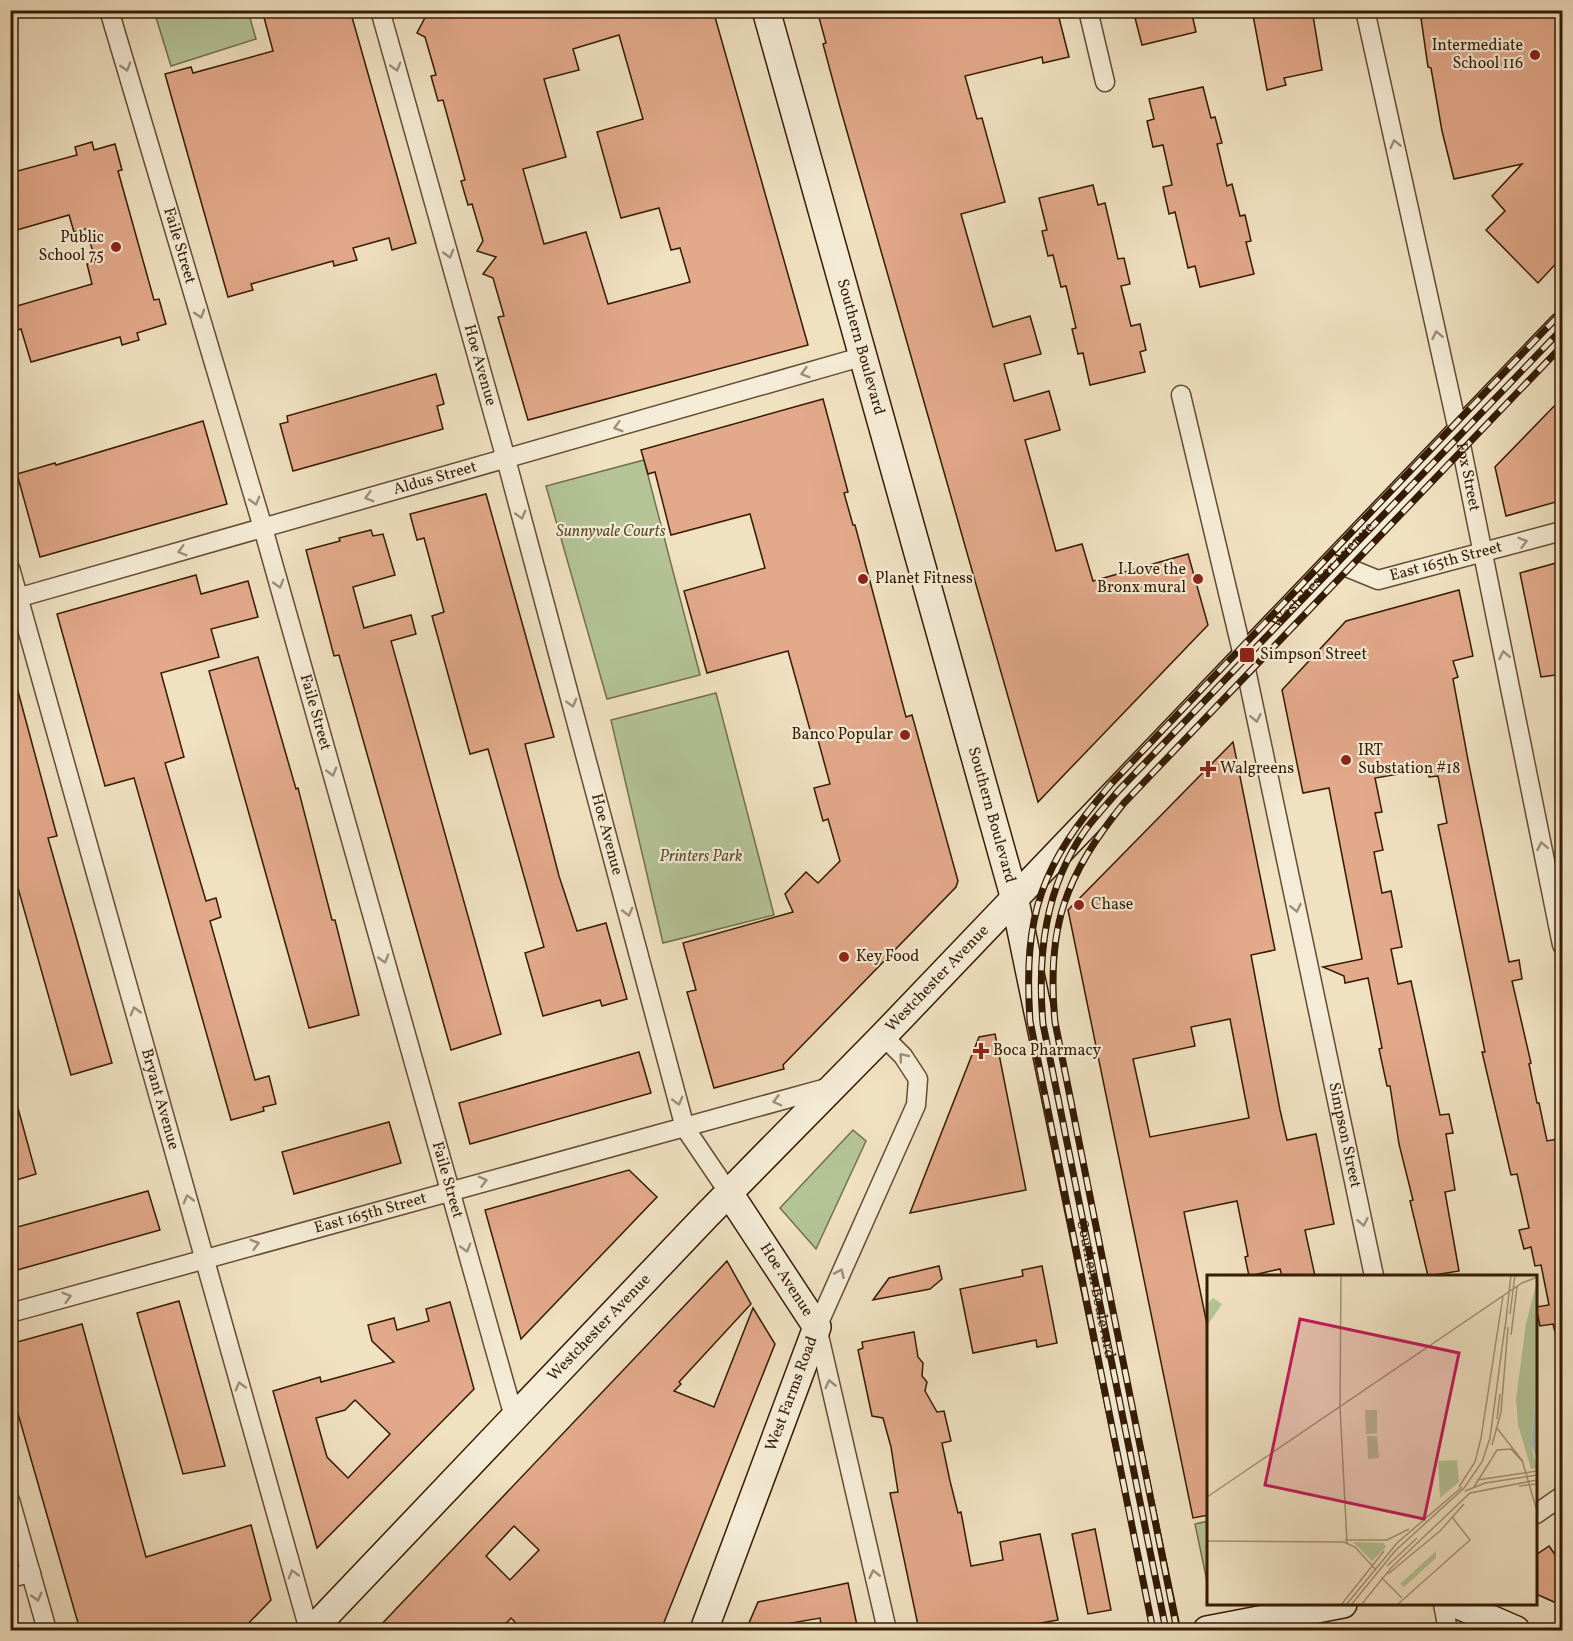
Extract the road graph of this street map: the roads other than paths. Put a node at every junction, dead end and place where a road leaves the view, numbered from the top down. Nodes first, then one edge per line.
1 (109, 10) edge
2 (380, 10) edge
3 (766, 10) edge
4 (1088, 10) edge
5 (1365, 10) edge
6 (1105, 82) dead end
7 (1563, 326) edge
8 (861, 357) junction
9 (1181, 395) dead end
10 (1459, 435) junction
11 (506, 459) junction
12 (263, 528) junction
13 (1563, 531) edge
14 (1483, 553) junction
15 (1334, 562) junction
16 (10, 568) edge
17 (15, 598) edge
18 (1244, 660) junction
19 (1014, 896) junction
20 (1563, 945) edge
21 (883, 1036) junction
22 (833, 1086) junction
23 (685, 1128) junction
24 (449, 1190) junction
25 (729, 1193) junction
26 (205, 1258) junction
27 (1374, 1275) edge
28 (10, 1313) edge
29 (816, 1327) junction
30 (514, 1417) junction
31 (1563, 1496) edge
32 (10, 1500) edge
33 (1537, 1513) edge
34 (31, 1573) junction
35 (10, 1578) edge
36 (1338, 1605) edge
37 (1443, 1605) edge
38 (1458, 1605) edge
39 (46, 1630) edge
40 (310, 1630) edge
41 (704, 1630) edge
42 (887, 1630) edge
43 (1166, 1630) edge
44 (1207, 1630) edge
45 (1448, 1630) edge
46 (1516, 1630) edge

1 -> 12 street, Faile Street
2 -> 11 street, Hoe Avenue
3 - 8 main road, Southern Boulevard
4 - 6 street
10 -> 5 street, Fox Street
7 - 10 main road, Westchester Avenue
8 -> 11 street, Aldus Street
8 - 19 main road, Southern Boulevard
9 - 18 street, Simpson Street
10 - 14 street, Fox Street
10 - 15 main road, Westchester Avenue
11 -> 12 street, Aldus Street
11 -> 23 street, Hoe Avenue
12 -> 17 street, Aldus Street
12 -> 24 street, Faile Street
14 -> 13 street, East 165th Street
14 - 15 street, East 165th Street
20 -> 14 street, Fox Street
15 - 18 main road, Westchester Avenue
16 - 17 street, Bryant Avenue
26 -> 17 street, Bryant Avenue
18 - 19 main road, Westchester Avenue
18 -> 27 street, Simpson Street
19 - 21 main road, Westchester Avenue
19 - 43 main road, Southern Boulevard
21 - 22 main road, Westchester Avenue
29 -> 21 street, West Farms Road
22 -> 23 street, East 165th Street
22 - 25 main road, Westchester Avenue
24 -> 23 street, East 165th Street
23 - 25 street, Hoe Avenue
26 -> 24 street, East 165th Street
24 -> 30 street, Faile Street
25 - 29 main road, Hoe Avenue
25 - 30 main road, Westchester Avenue
28 -> 26 street, East 165th Street
40 -> 26 street, Bryant Avenue
29 - 41 main road, West Farms Road
42 -> 29 street, Hoe Avenue
30 - 40 main road, Westchester Avenue
31 - 33 street
32 - 34 street
34 - 35 street
34 -> 39 street
36 - 44 main road
37 - 45 street
38 - 46 main road

